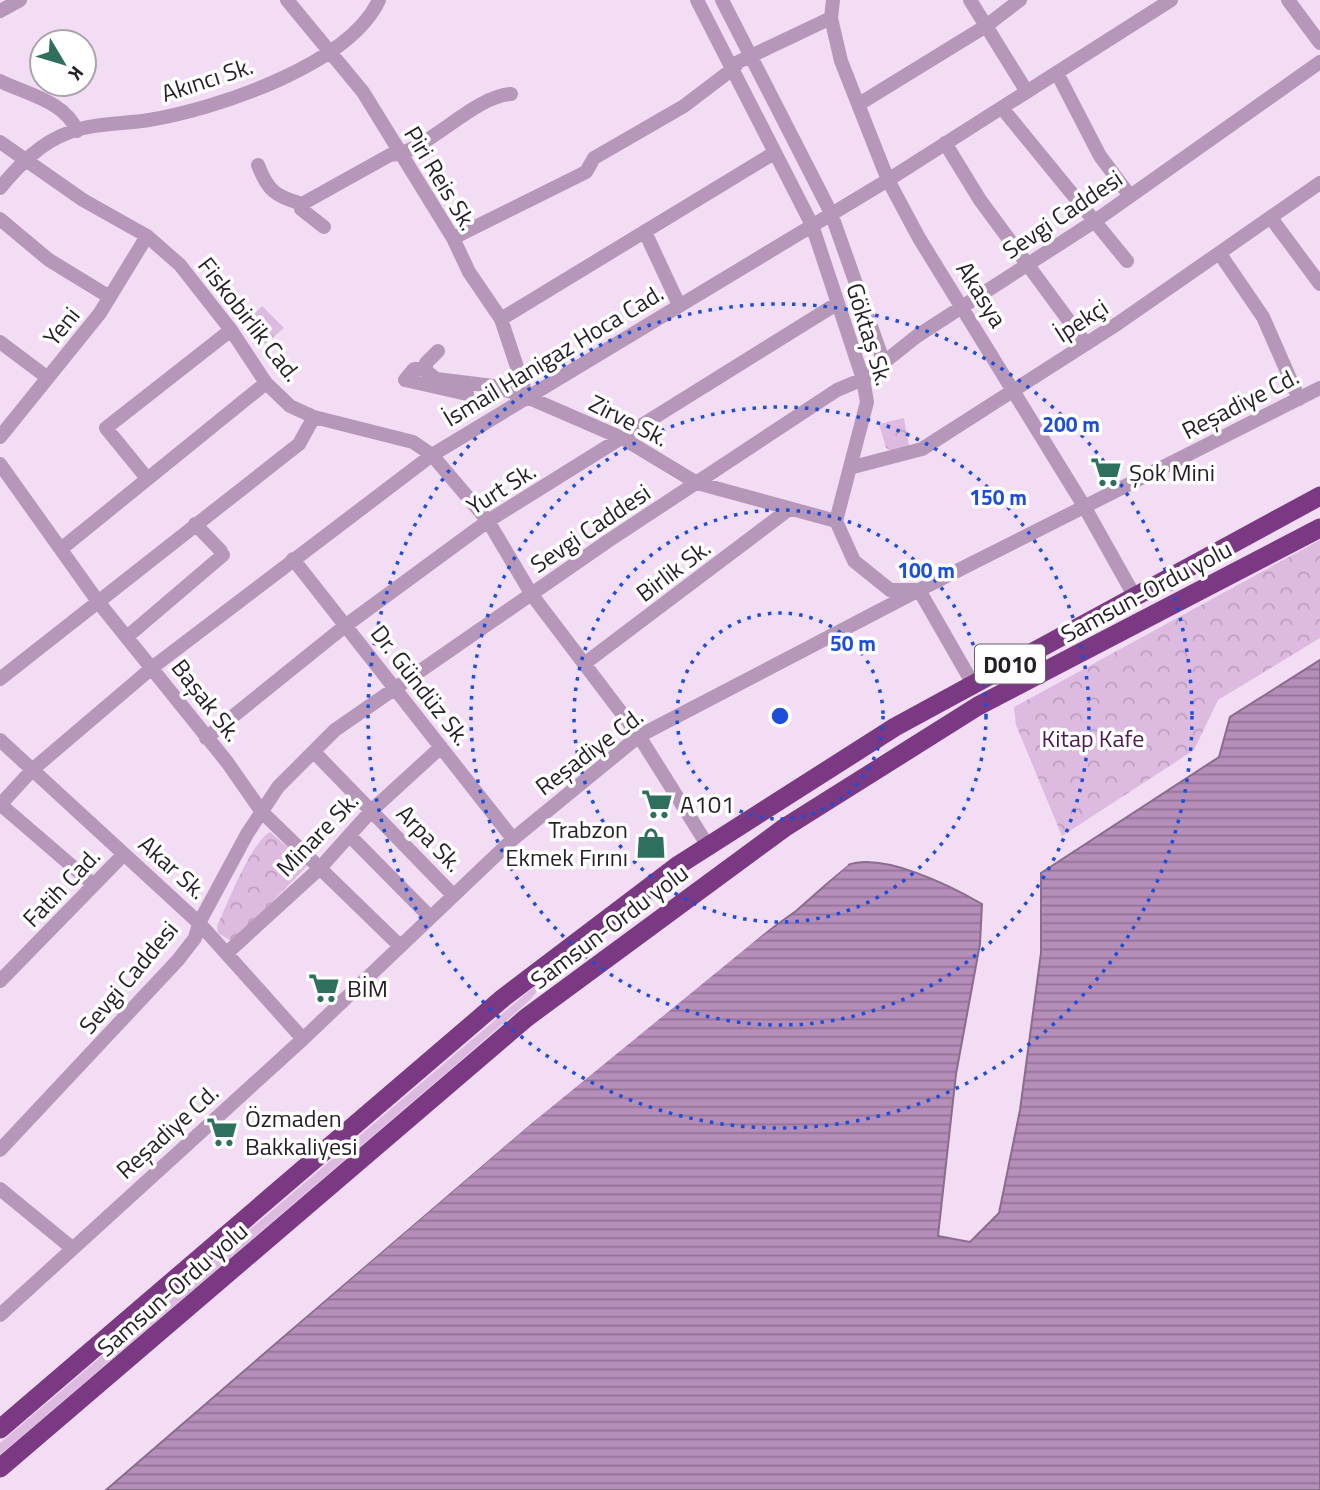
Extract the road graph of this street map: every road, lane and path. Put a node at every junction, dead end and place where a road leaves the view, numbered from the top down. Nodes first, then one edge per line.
1 (20, 0) edge
2 (287, 0) edge
3 (379, 0) edge
4 (697, 0) edge
5 (722, 0) edge
6 (833, 0) edge
7 (970, 0) edge
8 (1020, 0) edge
9 (1171, 0) edge
10 (1288, 0) edge
11 (1153, 5) edge
12 (0, 10) edge
13 (831, 18) junction
14 (986, 26) junction
15 (1320, 43) edge
16 (333, 53) junction
17 (751, 57) junction
18 (1320, 62) edge
19 (734, 68) junction
20 (1057, 73) junction
21 (0, 81) edge
22 (1027, 92) junction
23 (511, 94) dead end
24 (859, 104) junction
25 (1002, 108) junction
26 (77, 131) junction
27 (0, 142) edge
28 (945, 143) junction
29 (774, 153) junction
30 (400, 155) junction
31 (25, 157) junction
32 (258, 165) dead end
33 (888, 180) junction
34 (1320, 183) edge
35 (0, 188) edge
36 (1130, 196) junction
37 (303, 204) junction
38 (831, 213) junction
39 (1271, 218) junction
40 (0, 219) edge
41 (1095, 221) junction
42 (812, 225) junction
43 (324, 227) dead end
44 (645, 232) junction
45 (147, 236) junction
46 (453, 238) junction
47 (1220, 254) junction
48 (1127, 261) dead end
49 (1029, 264) junction
50 (1320, 284) edge
51 (108, 296) junction
52 (838, 303) junction
53 (679, 305) junction
54 (964, 306) junction
55 (501, 319) junction
56 (231, 330) junction
57 (0, 342) edge
58 (1086, 344) junction
59 (438, 351) dead end
60 (884, 363) junction
61 (426, 369) junction
62 (48, 378) junction
63 (863, 380) junction
64 (266, 383) junction
65 (1320, 388) edge
66 (1014, 390) junction
67 (467, 394) dead end
68 (527, 397) junction
69 (1299, 399) junction
70 (314, 417) junction
71 (0, 437) edge
72 (624, 439) junction
73 (432, 455) junction
74 (0, 464) edge
75 (853, 467) junction
76 (146, 477) junction
77 (697, 483) junction
78 (1320, 496) edge
79 (1084, 506) junction
80 (788, 510) junction
81 (488, 521) junction
82 (836, 521) junction
83 (195, 524) junction
84 (1320, 528) edge
85 (61, 550) junction
86 (293, 559) junction
87 (919, 590) junction
88 (532, 595) junction
89 (1135, 597) junction
90 (99, 603) junction
91 (345, 626) junction
92 (128, 636) junction
93 (584, 664) junction
94 (153, 667) junction
95 (0, 679) edge
96 (973, 684) junction
97 (396, 687) junction
98 (639, 736) junction
99 (206, 738) junction
100 (0, 740) edge
101 (441, 747) junction
102 (314, 752) junction
103 (32, 770) junction
104 (0, 805) edge
105 (372, 810) junction
106 (261, 812) junction
107 (351, 836) junction
108 (513, 839) junction
109 (708, 846) junction
110 (124, 854) junction
111 (320, 868) junction
112 (94, 885) junction
113 (453, 895) junction
114 (685, 899) junction
115 (430, 917) junction
116 (200, 923) junction
117 (400, 946) junction
118 (227, 953) junction
119 (0, 981) edge
120 (303, 1039) junction
121 (0, 1150) edge
122 (0, 1189) edge
123 (72, 1248) junction
124 (4, 1305) edge
125 (0, 1429) edge
126 (0, 1468) edge

1 - 12 street
2 - 16 street, Piri Reis Sk.
3 - 16 street, Akıncı Sk.
4 - 19 street, Göktaş Sk.
5 - 17 street, Göktaş Sk.
6 - 13 street, Akasya
7 - 14 street
8 - 14 street
9 - 11 street, İsmail Hanigaz Hoca Cad.
10 - 15 street
11 - 20 street, İsmail Hanigaz Hoca Cad.
13 - 17 street
13 - 24 street, Akasya
14 - 22 street
14 - 24 street
16 - 26 street, Akıncı Sk.
16 - 30 street, Piri Reis Sk.
17 - 19 street
17 - 38 street, Göktaş Sk.
18 - 36 street, Sevgi Caddesi
19 - 29 street, Göktaş Sk.
19 - 46 street
20 - 22 street, İsmail Hanigaz Hoca Cad.
20 - 36 street
21 - 26 street
22 - 25 street, İsmail Hanigaz Hoca Cad.
23 - 30 street
24 - 33 street, Akasya
25 - 28 street, İsmail Hanigaz Hoca Cad.
25 - 41 street
26 - 31 street, Akıncı Sk.
27 - 31 street, Fiskobirlik Cad.
28 - 33 street, İsmail Hanigaz Hoca Cad.
28 - 49 street
29 - 42 street, Göktaş Sk.
29 - 44 street
30 - 37 street
30 - 46 street, Piri Reis Sk.
31 - 35 street
31 - 45 street, Fiskobirlik Cad.
32 - 37 street
33 - 38 street, İsmail Hanigaz Hoca Cad.
33 - 54 street, Akasya
34 - 39 street, İpekçi
36 - 41 street, Sevgi Caddesi
37 - 43 street
38 - 42 street, İsmail Hanigaz Hoca Cad.
38 - 60 street, Göktaş Sk.
39 - 47 street, İpekçi
39 - 50 street
40 - 51 street
41 - 48 street
41 - 49 street, Sevgi Caddesi
42 - 52 street, Göktaş Sk.
42 - 53 street, İsmail Hanigaz Hoca Cad.
44 - 53 street
44 - 55 street
45 - 51 street, Yeni
45 - 56 street, Fiskobirlik Cad.
46 - 55 street, Piri Reis Sk.
47 - 58 street, İpekçi
47 - 69 street
49 - 54 street, Sevgi Caddesi
49 - 58 street
51 - 62 street, Yeni
52 - 63 street, Göktaş Sk.
52 - 72 street, Yurt Sk.
53 - 68 street, İsmail Hanigaz Hoca Cad.
54 - 60 street, Sevgi Caddesi
54 - 66 street, Akasya
55 - 68 street, Piri Reis Sk.
56 - 64 street, Fiskobirlik Cad.
56 - 76 street
57 - 62 street
58 - 66 street, İpekçi
59 - 61 street
60 - 63 street, Sevgi Caddesi
61 - 67 street
61 - 68 street, Zirve Sk.
62 - 71 street, Yeni
63 - 75 street, Göktaş Sk.
63 - 77 street, Sevgi Caddesi
64 - 70 street, Fiskobirlik Cad.
64 - 76 street
65 - 69 street, Reşadiye Cd.
66 - 75 street, İpekçi
66 - 79 street, Akasya
68 - 72 street, Zirve Sk.
68 - 73 street, İsmail Hanigaz Hoca Cad.
69 - 79 street, Reşadiye Cd.
70 - 73 street, Fiskobirlik Cad.
70 - 83 street
72 - 77 street, Zirve Sk.
72 - 81 street, Yurt Sk.
73 - 81 street, Fiskobirlik Cad.
73 - 86 street, İsmail Hanigaz Hoca Cad.
74 - 85 street, Başak Sk.
75 - 82 street, Göktaş Sk.
76 - 85 street
77 - 80 street, Zirve Sk.
77 - 88 street, Sevgi Caddesi
78 - 89 highway, Samsun-Ordu yolu / D010
79 - 87 street, Reşadiye Cd.
79 - 89 street, Akasya
80 - 82 street, Zirve Sk.
80 - 93 street, Birlik Sk.
81 - 88 street, Fiskobirlik Cad.
81 - 91 street, Yurt Sk.
82 - 87 street
83 - 90 street
83 - 92 street
84 - 114 highway, Samsun-Ordu yolu / D010
85 - 90 street, Başak Sk.
86 - 91 street, Dr. Gündüz Sk.
86 - 94 street, İsmail Hanigaz Hoca Cad.
87 - 96 street
87 - 98 street, Reşadiye Cd.
88 - 93 street, Fiskobirlik Cad.
88 - 97 street, Sevgi Caddesi
89 - 96 highway, Samsun-Ordu yolu / D010
90 - 92 street, Başak Sk.
90 - 95 street
91 - 97 street, Dr. Gündüz Sk.
91 - 99 street, Yurt Sk.
92 - 94 street, Başak Sk.
93 - 98 street, Fiskobirlik Cad.
94 - 99 street, Başak Sk.
94 - 103 street, İsmail Hanigaz Hoca Cad.
96 - 109 highway, Samsun-Ordu yolu / D010
97 - 101 street, Dr. Gündüz Sk.
97 - 102 street, Sevgi Caddesi
98 - 108 street, Reşadiye Cd.
98 - 109 street, Fiskobirlik Cad.
99 - 106 street, Başak Sk.
100 - 103 street, Akar Sk.
101 - 105 street, Minare Sk.
101 - 108 street, Dr. Gündüz Sk.
102 - 105 street, Arpa Sk.
102 - 106 street, Sevgi Caddesi
103 - 104 street, İsmail Hanigaz Hoca Cad.
103 - 110 street, Akar Sk.
104 - 112 street
105 - 107 street, Minare Sk.
105 - 113 street, Arpa Sk.
106 - 111 street, Başak Sk.
106 - 116 street, Sevgi Caddesi
107 - 111 street, Minare Sk.
107 - 115 street
108 - 113 street, Reşadiye Cd.
109 - 114 highway
109 - 125 highway, Samsun-Ordu yolu / D010
110 - 112 street, Fatih Cad.
110 - 116 street, Akar Sk.
111 - 117 street, Başak Sk.
111 - 118 street, Minare Sk.
112 - 119 street, Fatih Cad.
113 - 115 street, Reşadiye Cd.
114 - 126 highway, Samsun-Ordu yolu / D010
115 - 117 street, Reşadiye Cd.
116 - 118 street, Akar Sk.
116 - 121 street, Sevgi Caddesi
117 - 120 street, Reşadiye Cd.
118 - 120 street, Akar Sk.
120 - 123 street, Reşadiye Cd.
122 - 123 street
123 - 124 street, Reşadiye Cd.

